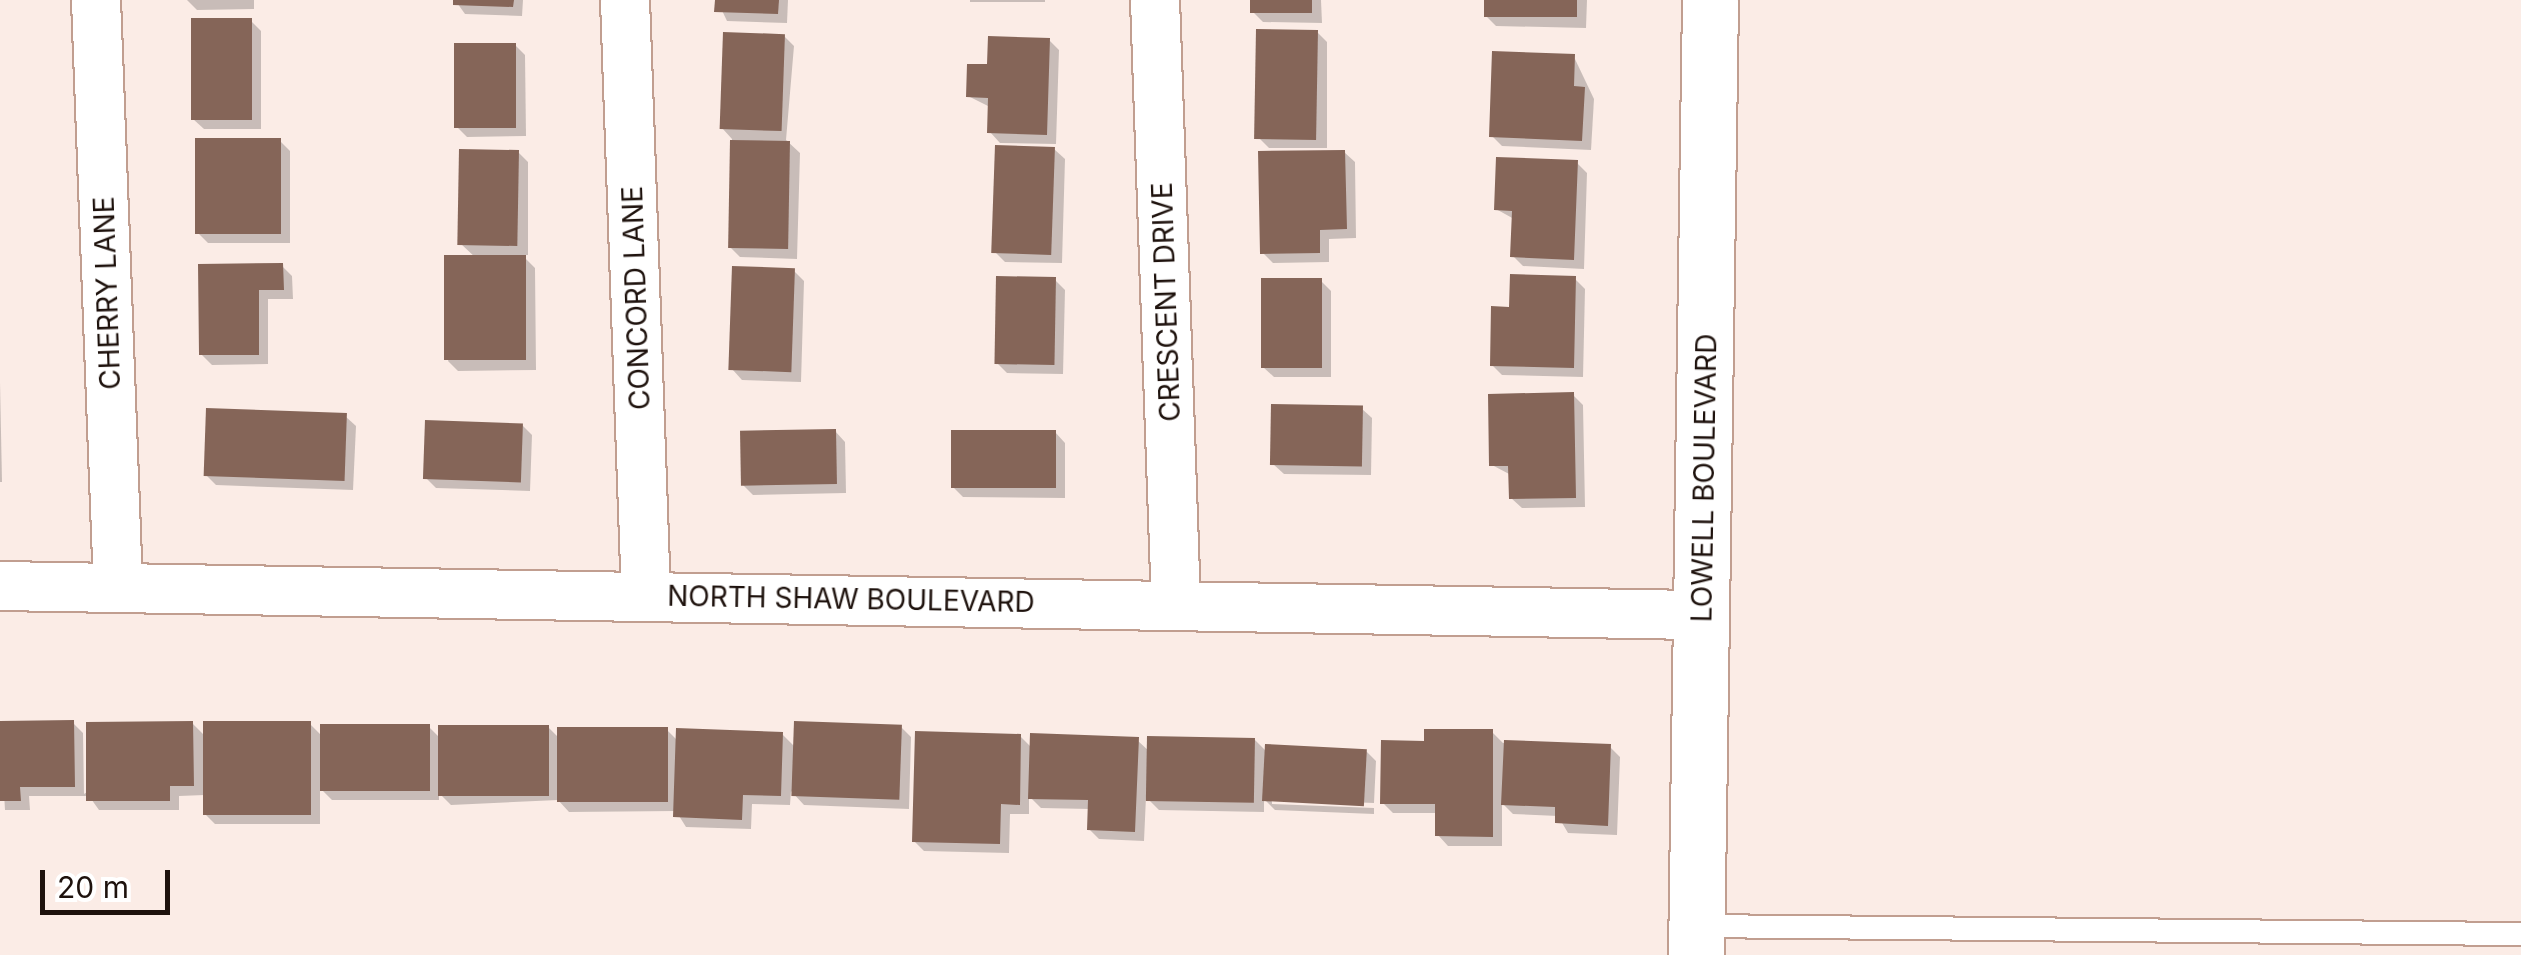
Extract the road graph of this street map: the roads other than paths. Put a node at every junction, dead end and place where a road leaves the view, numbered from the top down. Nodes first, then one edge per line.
1 (96, 0) edge
2 (625, 0) edge
3 (1155, 0) edge
4 (1710, 0) edge
5 (0, 586) edge
6 (118, 587) junction
7 (646, 596) junction
8 (1176, 603) junction
9 (1702, 615) junction
10 (2521, 934) edge
11 (1696, 940) edge

1 - 6 street, CHERRY LANE
2 - 7 street, CONCORD LANE
3 - 8 street, CRESCENT DRIVE
4 - 9 street, LOWELL BOULEVARD
5 - 6 street, NORTH SHAW BOULEVARD
6 - 7 street, NORTH SHAW BOULEVARD
7 - 8 street, NORTH SHAW BOULEVARD
8 - 9 street, NORTH SHAW BOULEVARD
9 - 11 street, LOWELL BOULEVARD
10 - 11 lane

